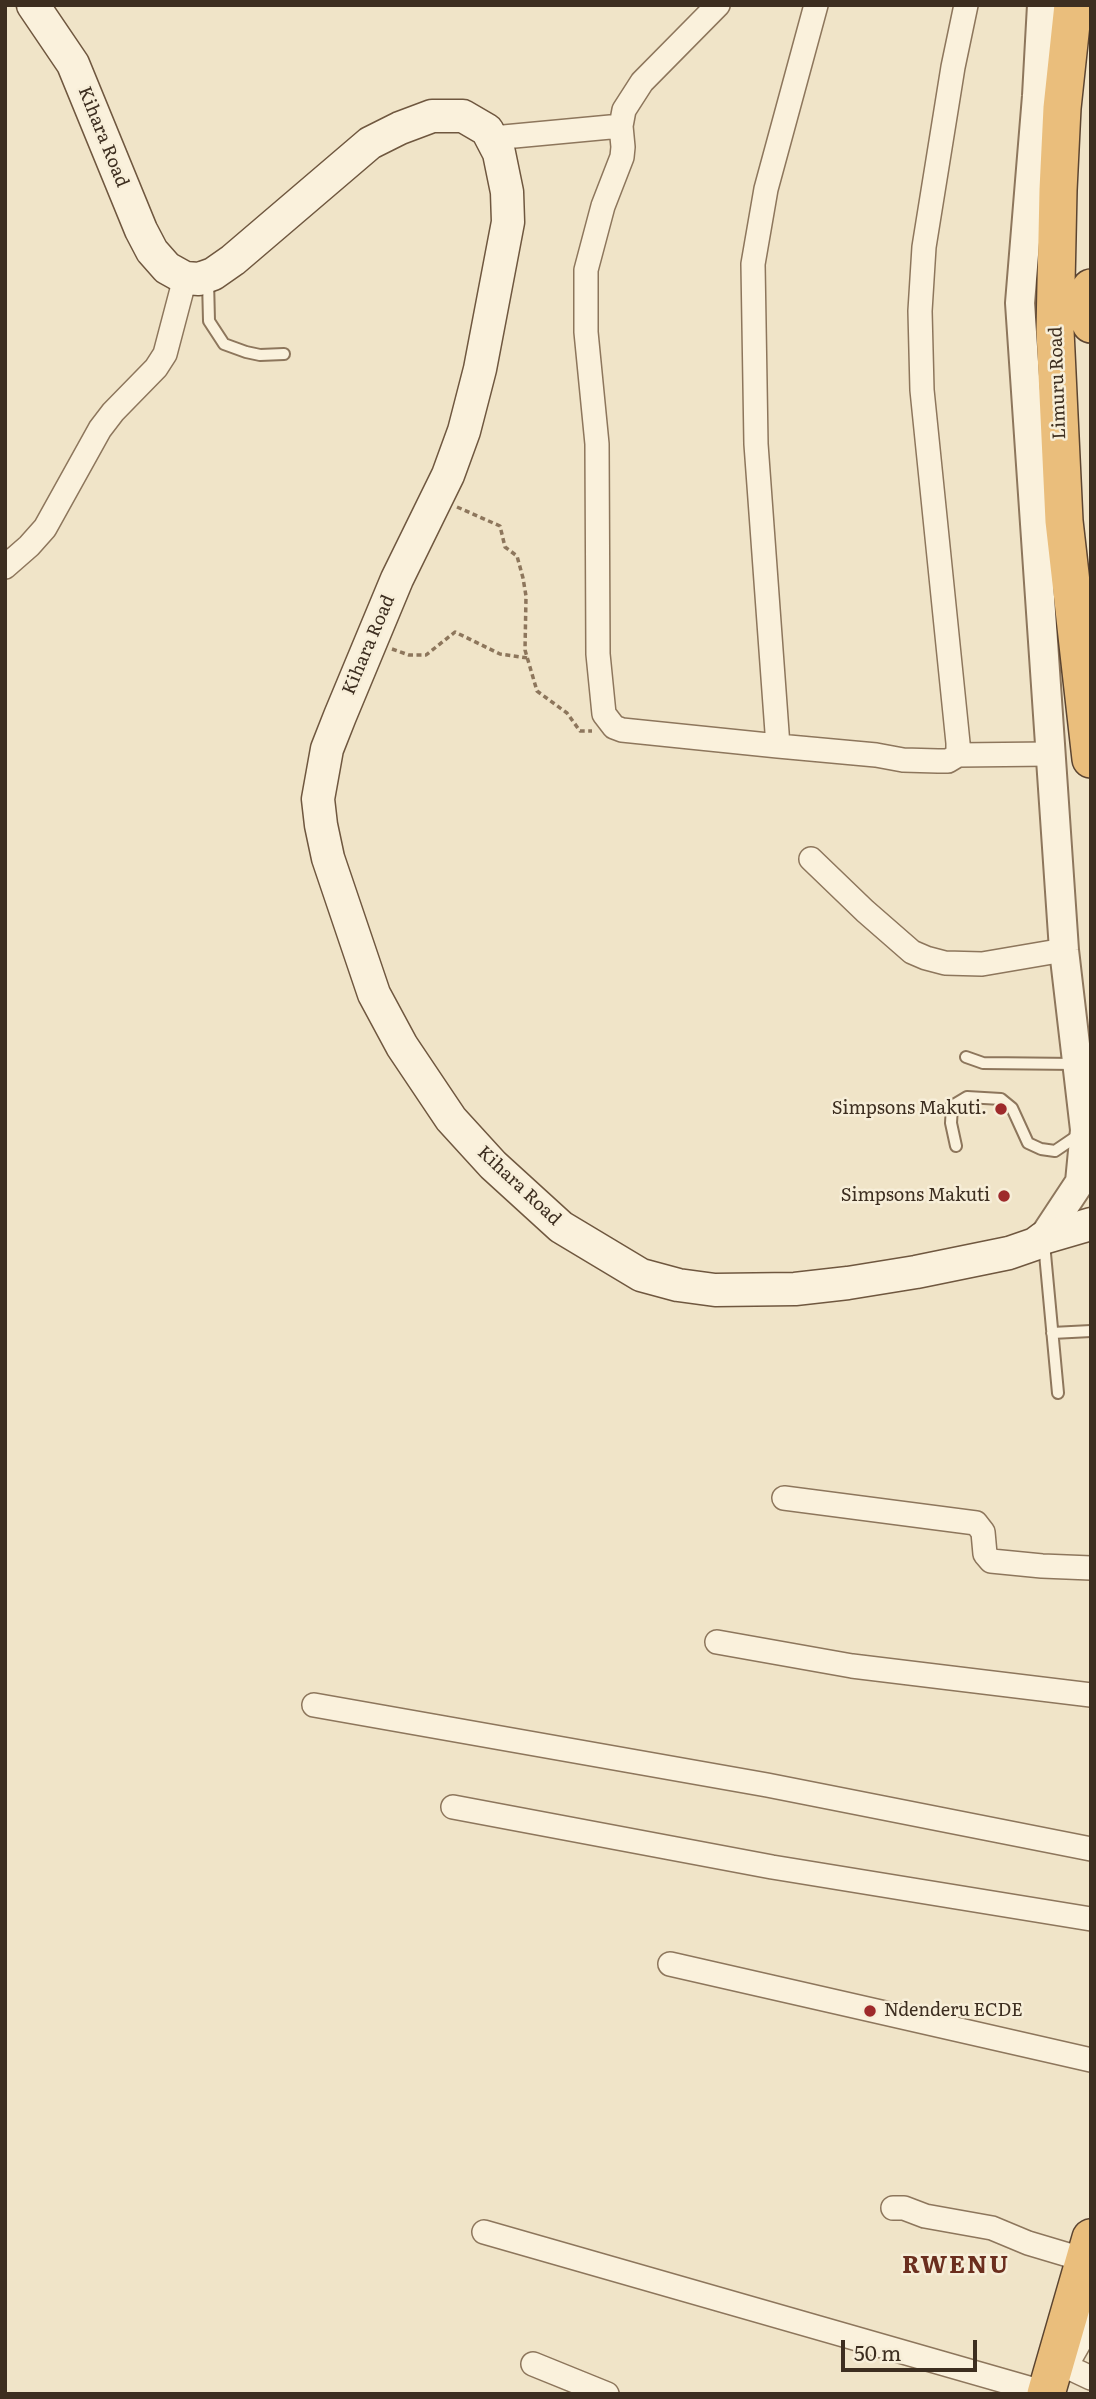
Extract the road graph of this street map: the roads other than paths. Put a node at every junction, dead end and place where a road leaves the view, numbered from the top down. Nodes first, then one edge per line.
1 (33, 5) edge
2 (718, 5) edge
3 (816, 5) edge
4 (967, 5) edge
5 (1042, 5) edge
6 (1073, 5) edge
7 (621, 126) junction
8 (493, 138) junction
9 (197, 277) junction
10 (1091, 288) edge
11 (1091, 324) edge
12 (284, 354) dead end
13 (5, 566) edge
14 (778, 746) junction
15 (1050, 754) junction
16 (958, 755) junction
17 (1091, 759) edge
18 (811, 859) dead end
19 (1064, 950) junction
20 (966, 1058) dead end
21 (1084, 1084) edge
22 (1086, 1130) junction
23 (956, 1146) dead end
24 (1091, 1224) edge
25 (1043, 1238) junction
26 (1091, 1331) edge
27 (1052, 1333) junction
28 (1058, 1393) dead end
29 (784, 1498) dead end
30 (1091, 1568) edge
31 (717, 1642) dead end
32 (1091, 1695) edge
33 (314, 1705) dead end
34 (453, 1807) dead end
35 (1091, 1849) edge
36 (1091, 1919) edge
37 (670, 1964) dead end
38 (1091, 2060) edge
39 (893, 2208) dead end
40 (484, 2232) dead end
41 (1088, 2249) edge
42 (1091, 2322) edge
43 (533, 2364) dead end
44 (1091, 2378) edge
45 (1054, 2379) edge
46 (607, 2394) edge

1 - 9 main road, Kihara Road
2 - 7 street
3 - 14 street
4 - 16 street
5 - 15 street
6 - 17 highway, Limuru Road
7 - 8 street
7 - 14 street
8 - 9 main road
8 - 25 main road, Kihara Road
9 - 12 lane
9 - 13 street
10 - 11 highway, Limuru Road
14 - 16 street
15 - 16 street
15 - 19 street
18 - 19 street
19 - 21 street
20 - 21 lane
21 - 22 street
22 - 23 lane
22 - 25 street
24 - 25 main road, Kihara Road
25 - 27 lane
26 - 27 lane
27 - 28 lane
29 - 30 street
31 - 32 street
33 - 35 street
34 - 36 street
37 - 38 street
39 - 41 street
40 - 45 street
41 - 45 highway
42 - 45 street
43 - 46 street
44 - 45 street

